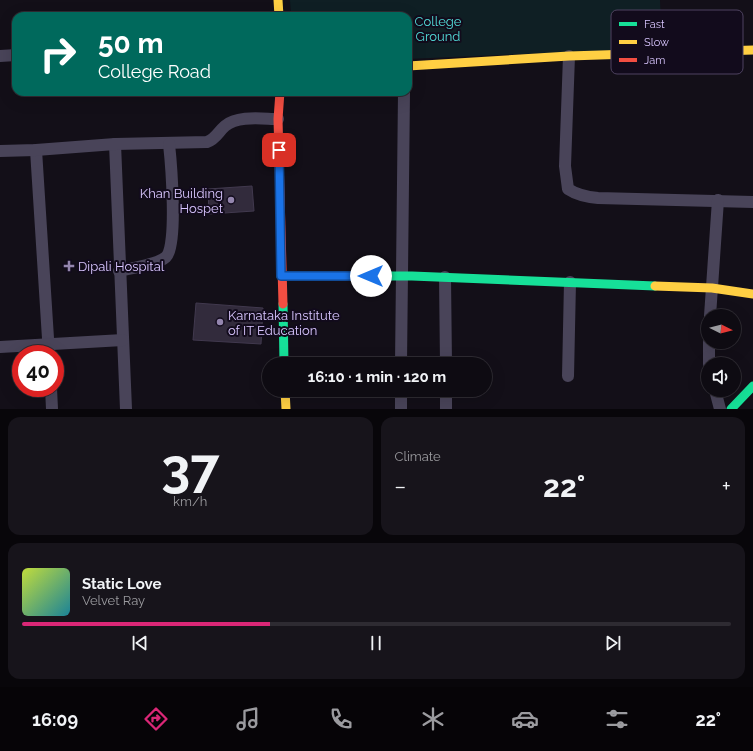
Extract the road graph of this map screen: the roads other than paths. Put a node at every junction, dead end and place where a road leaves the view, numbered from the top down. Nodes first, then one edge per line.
1 (278, 0) edge
2 (279, 12) edge
3 (743, 50) edge
4 (753, 50) edge
5 (12, 55) edge
6 (611, 55) edge
7 (0, 56) edge
8 (569, 56) junction
9 (412, 66) edge
10 (280, 96) edge
11 (404, 96) edge
12 (278, 119) junction
13 (115, 144) junction
14 (169, 144) junction
15 (0, 150) edge
16 (36, 150) junction
17 (718, 200) junction
18 (753, 202) edge
19 (119, 271) junction
20 (281, 276) junction
21 (401, 276) junction
22 (445, 276) junction
23 (570, 282) junction
24 (712, 288) junction
25 (753, 294) edge
26 (710, 309) edge
27 (124, 340) junction
28 (49, 345) edge
29 (0, 347) edge
30 (12, 347) edge
31 (64, 347) edge
32 (284, 357) edge
33 (401, 357) edge
34 (446, 357) edge
35 (568, 376) dead end
36 (753, 386) edge
37 (51, 397) edge
38 (285, 397) edge
39 (401, 397) edge
40 (446, 397) edge
41 (717, 397) edge
42 (52, 409) edge
43 (126, 409) edge
44 (286, 409) edge
45 (401, 409) edge
46 (446, 409) edge
47 (720, 409) edge
48 (731, 409) edge

1 - 2 street
3 - 4 street
5 - 7 street
6 - 8 street
8 - 9 street
8 - 17 street
10 - 12 street
11 - 21 street
12 - 14 street
12 - 20 street
13 - 14 street
13 - 16 street
13 - 19 street
14 - 19 street
15 - 16 street
16 - 28 street
17 - 18 street
17 - 24 street
19 - 27 street
20 - 21 street
20 - 32 street
21 - 22 street
21 - 33 street
22 - 23 street
22 - 34 street
23 - 24 street
23 - 35 street
24 - 25 street
24 - 26 street
27 - 31 street
27 - 43 street
29 - 30 street
36 - 48 street
37 - 42 street
38 - 44 street
39 - 45 street
40 - 46 street
41 - 47 street

